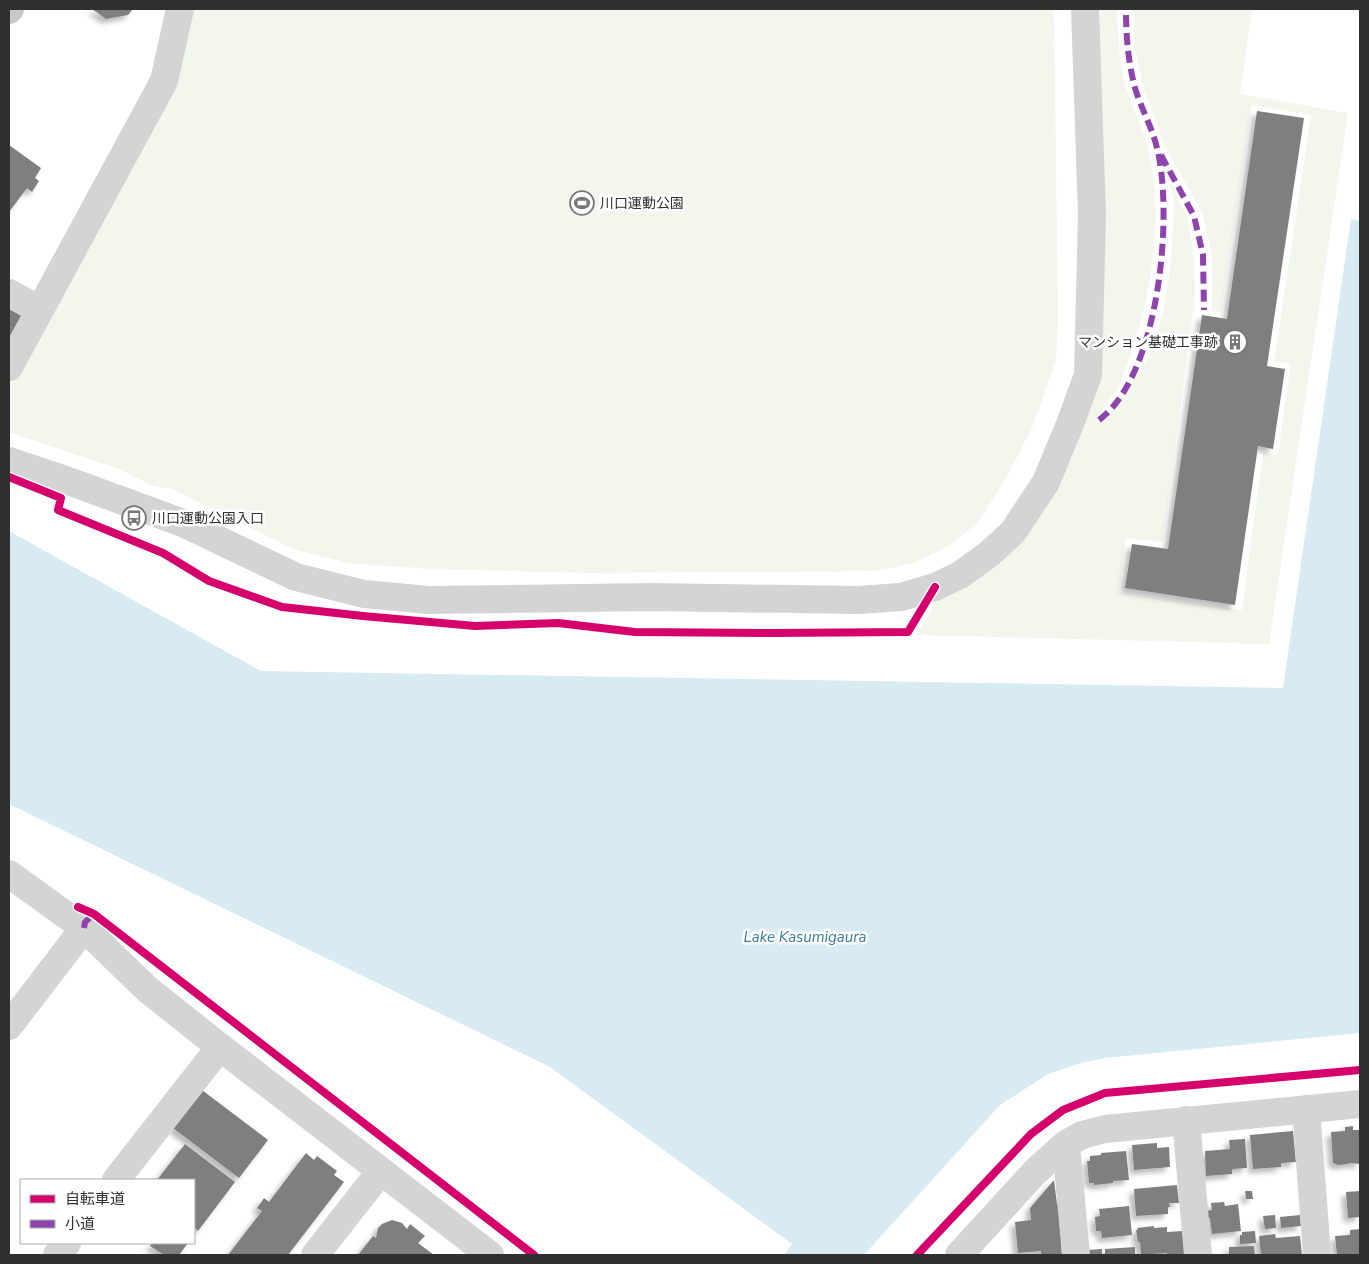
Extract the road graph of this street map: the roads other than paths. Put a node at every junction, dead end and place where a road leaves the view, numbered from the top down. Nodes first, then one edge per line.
1 (180, 9) edge
2 (1085, 9) edge
3 (9, 293) edge
4 (40, 310) junction
5 (9, 367) edge
6 (9, 461) edge
7 (9, 874) edge
8 (84, 928) junction
9 (9, 1026) edge
10 (220, 1047) junction
11 (1360, 1104) edge
12 (1306, 1109) junction
13 (1186, 1120) junction
14 (1066, 1144) junction
15 (381, 1171) junction
16 (117, 1179) edge
17 (66, 1244) edge
18 (57, 1255) edge
19 (315, 1255) edge
20 (490, 1255) edge
21 (960, 1255) edge
22 (1076, 1255) edge
23 (1198, 1255) edge
24 (1318, 1255) edge

1 - 4 street
2 - 6 street
3 - 4 street
4 - 5 street
7 - 8 street
8 - 9 street
8 - 10 street
10 - 15 street
10 - 16 street
11 - 12 street
12 - 13 street
12 - 24 street
13 - 14 street
13 - 23 street
14 - 21 street
14 - 22 street
15 - 19 street
15 - 20 street
17 - 18 street

